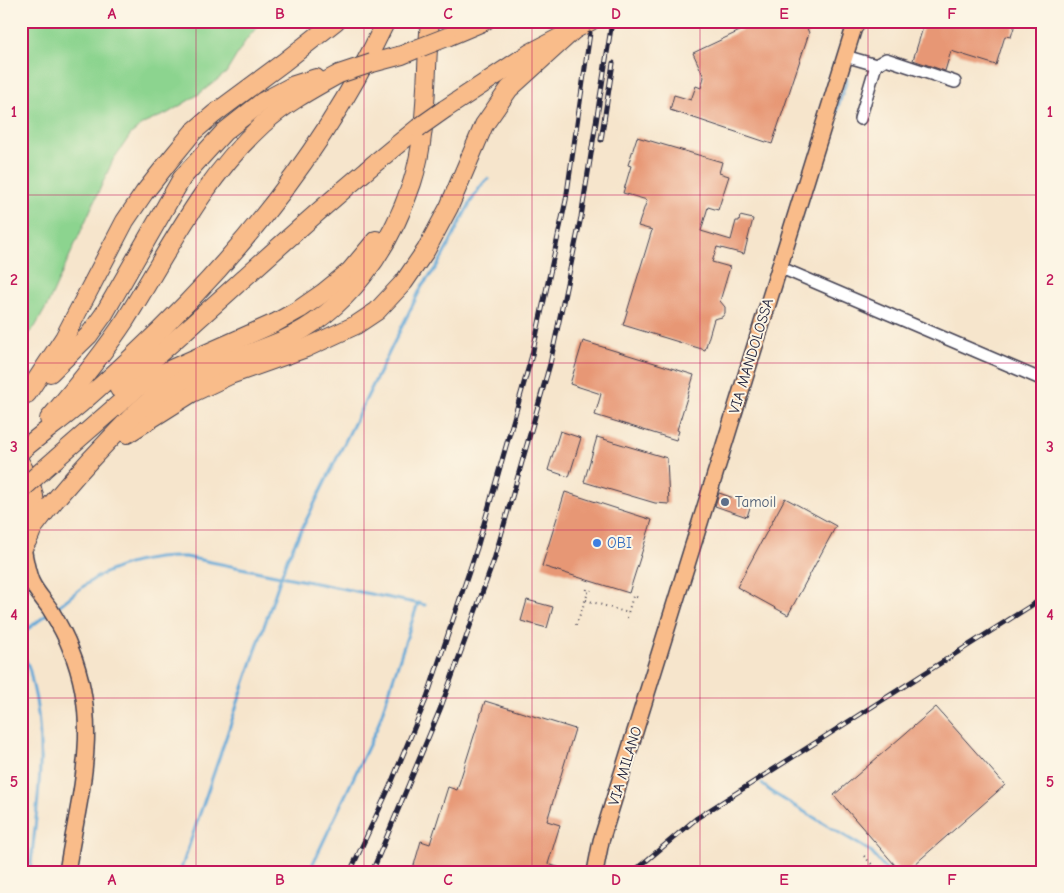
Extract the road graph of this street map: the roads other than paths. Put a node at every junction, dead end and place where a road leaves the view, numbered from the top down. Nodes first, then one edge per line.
1 (336, 21) edge
2 (386, 21) edge
3 (430, 21) edge
4 (485, 21) edge
5 (856, 23) edge
6 (583, 25) edge
7 (845, 56) junction
8 (876, 65) junction
9 (339, 74) junction
10 (955, 82) dead end
11 (860, 119) dead end
12 (419, 149) junction
13 (779, 267) junction
14 (1043, 380) edge
15 (24, 397) edge
16 (95, 454) junction
17 (30, 459) edge
18 (21, 475) edge
19 (21, 490) edge
20 (33, 528) junction
21 (22, 549) edge
22 (21, 581) edge
23 (36, 591) junction
24 (648, 692) joint
25 (602, 841) junction
26 (67, 872) edge
27 (588, 872) edge
28 (596, 872) edge

1 - 15 highway
2 - 17 highway
3 - 12 highway
4 - 9 highway, bridge
5 - 7 main road, VIA MANDOLOSSA
6 - 16 highway
6 - 17 highway, bridge
7 - 8 street
7 - 13 main road, VIA MANDOLOSSA
8 - 10 street
8 - 11 street
9 - 15 highway
9 - 17 highway
12 - 16 highway
12 - 17 highway
13 - 14 street
13 - 24 main road, VIA MANDOLOSSA
16 - 20 highway
17 - 18 highway
17 - 19 highway, bridge
17 - 20 highway
20 - 21 highway
21 - 23 main road
22 - 23 main road
23 - 26 main road
24 - 25 main road, VIA MILANO
25 - 27 main road, VIA MILANO
25 - 28 main road, VIA MILANO

